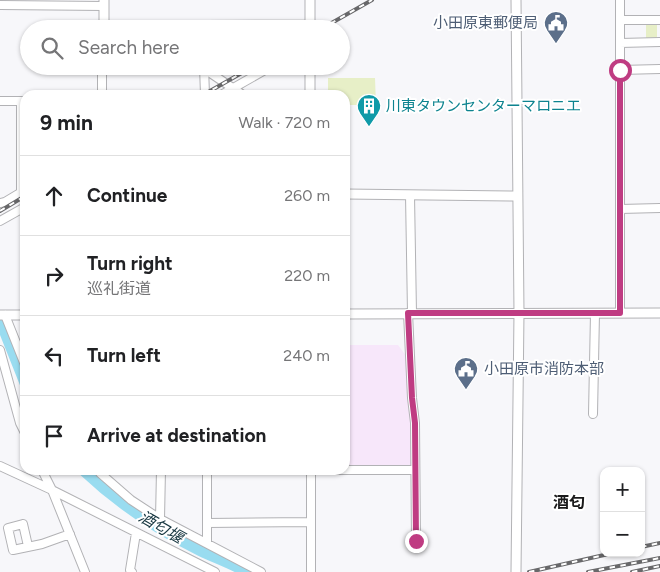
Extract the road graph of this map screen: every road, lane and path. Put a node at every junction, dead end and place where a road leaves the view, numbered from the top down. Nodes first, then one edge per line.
1 (310, 0) edge
2 (516, 0) edge
3 (620, 0) edge
4 (104, 3) edge
5 (0, 5) edge
6 (103, 20) edge
7 (310, 20) edge
8 (620, 20) junction
9 (660, 20) edge
10 (660, 42) edge
11 (620, 43) junction
12 (660, 69) edge
13 (620, 70) junction
14 (102, 75) edge
15 (204, 75) edge
16 (214, 75) edge
17 (256, 75) edge
18 (310, 75) edge
19 (233, 88) junction
20 (102, 90) edge
21 (205, 90) edge
22 (230, 90) edge
23 (236, 90) edge
24 (310, 90) edge
25 (0, 101) edge
26 (20, 101) edge
27 (350, 194) edge
28 (20, 195) edge
29 (410, 195) junction
30 (518, 196) junction
31 (0, 202) edge
32 (660, 208) edge
33 (620, 209) junction
34 (20, 210) edge
35 (0, 221) edge
36 (410, 313) junction
37 (519, 313) junction
38 (595, 313) junction
39 (620, 313) junction
40 (660, 313) edge
41 (350, 314) edge
42 (2, 315) edge
43 (20, 315) edge
44 (0, 350) edge
45 (20, 354) edge
46 (593, 414) dead end
47 (20, 423) edge
48 (0, 466) edge
49 (350, 470) edge
50 (415, 470) junction
51 (44, 475) edge
52 (103, 475) edge
53 (161, 475) edge
54 (207, 475) edge
55 (311, 475) edge
56 (52, 490) junction
57 (160, 519) junction
58 (311, 522) junction
59 (207, 523) junction
60 (136, 533) junction
61 (70, 534) junction
62 (416, 541) dead end
63 (207, 543) junction
64 (28, 546) dead end
65 (85, 572) edge
66 (132, 572) edge
67 (215, 572) edge
68 (261, 572) edge
69 (312, 572) edge
70 (516, 572) edge

1 - 7 street
2 - 30 street
3 - 8 street
4 - 5 street
4 - 6 street
8 - 9 street
8 - 11 street
10 - 11 street
11 - 13 street
12 - 13 street
13 - 33 street
14 - 20 street
15 - 21 street
16 - 19 street
17 - 19 street
18 - 24 street
19 - 22 street
19 - 23 street
25 - 26 street
27 - 29 street
28 - 31 street
29 - 30 street
29 - 36 street
30 - 37 street
32 - 33 street
33 - 39 street
34 - 35 street
36 - 37 street
36 - 41 street
36 - 50 street
37 - 38 street
37 - 70 street
38 - 39 street
38 - 46 street
39 - 40 street
42 - 43 street
42 - 45 street
44 - 47 street
48 - 56 street
49 - 50 street
50 - 62 street
51 - 56 street
52 - 57 street
53 - 57 street
54 - 59 street
55 - 58 street
56 - 60 street
56 - 61 street
57 - 63 street
58 - 59 street
58 - 69 street
59 - 63 street
60 - 66 street
60 - 67 street
61 - 64 street
61 - 65 street
63 - 68 street

